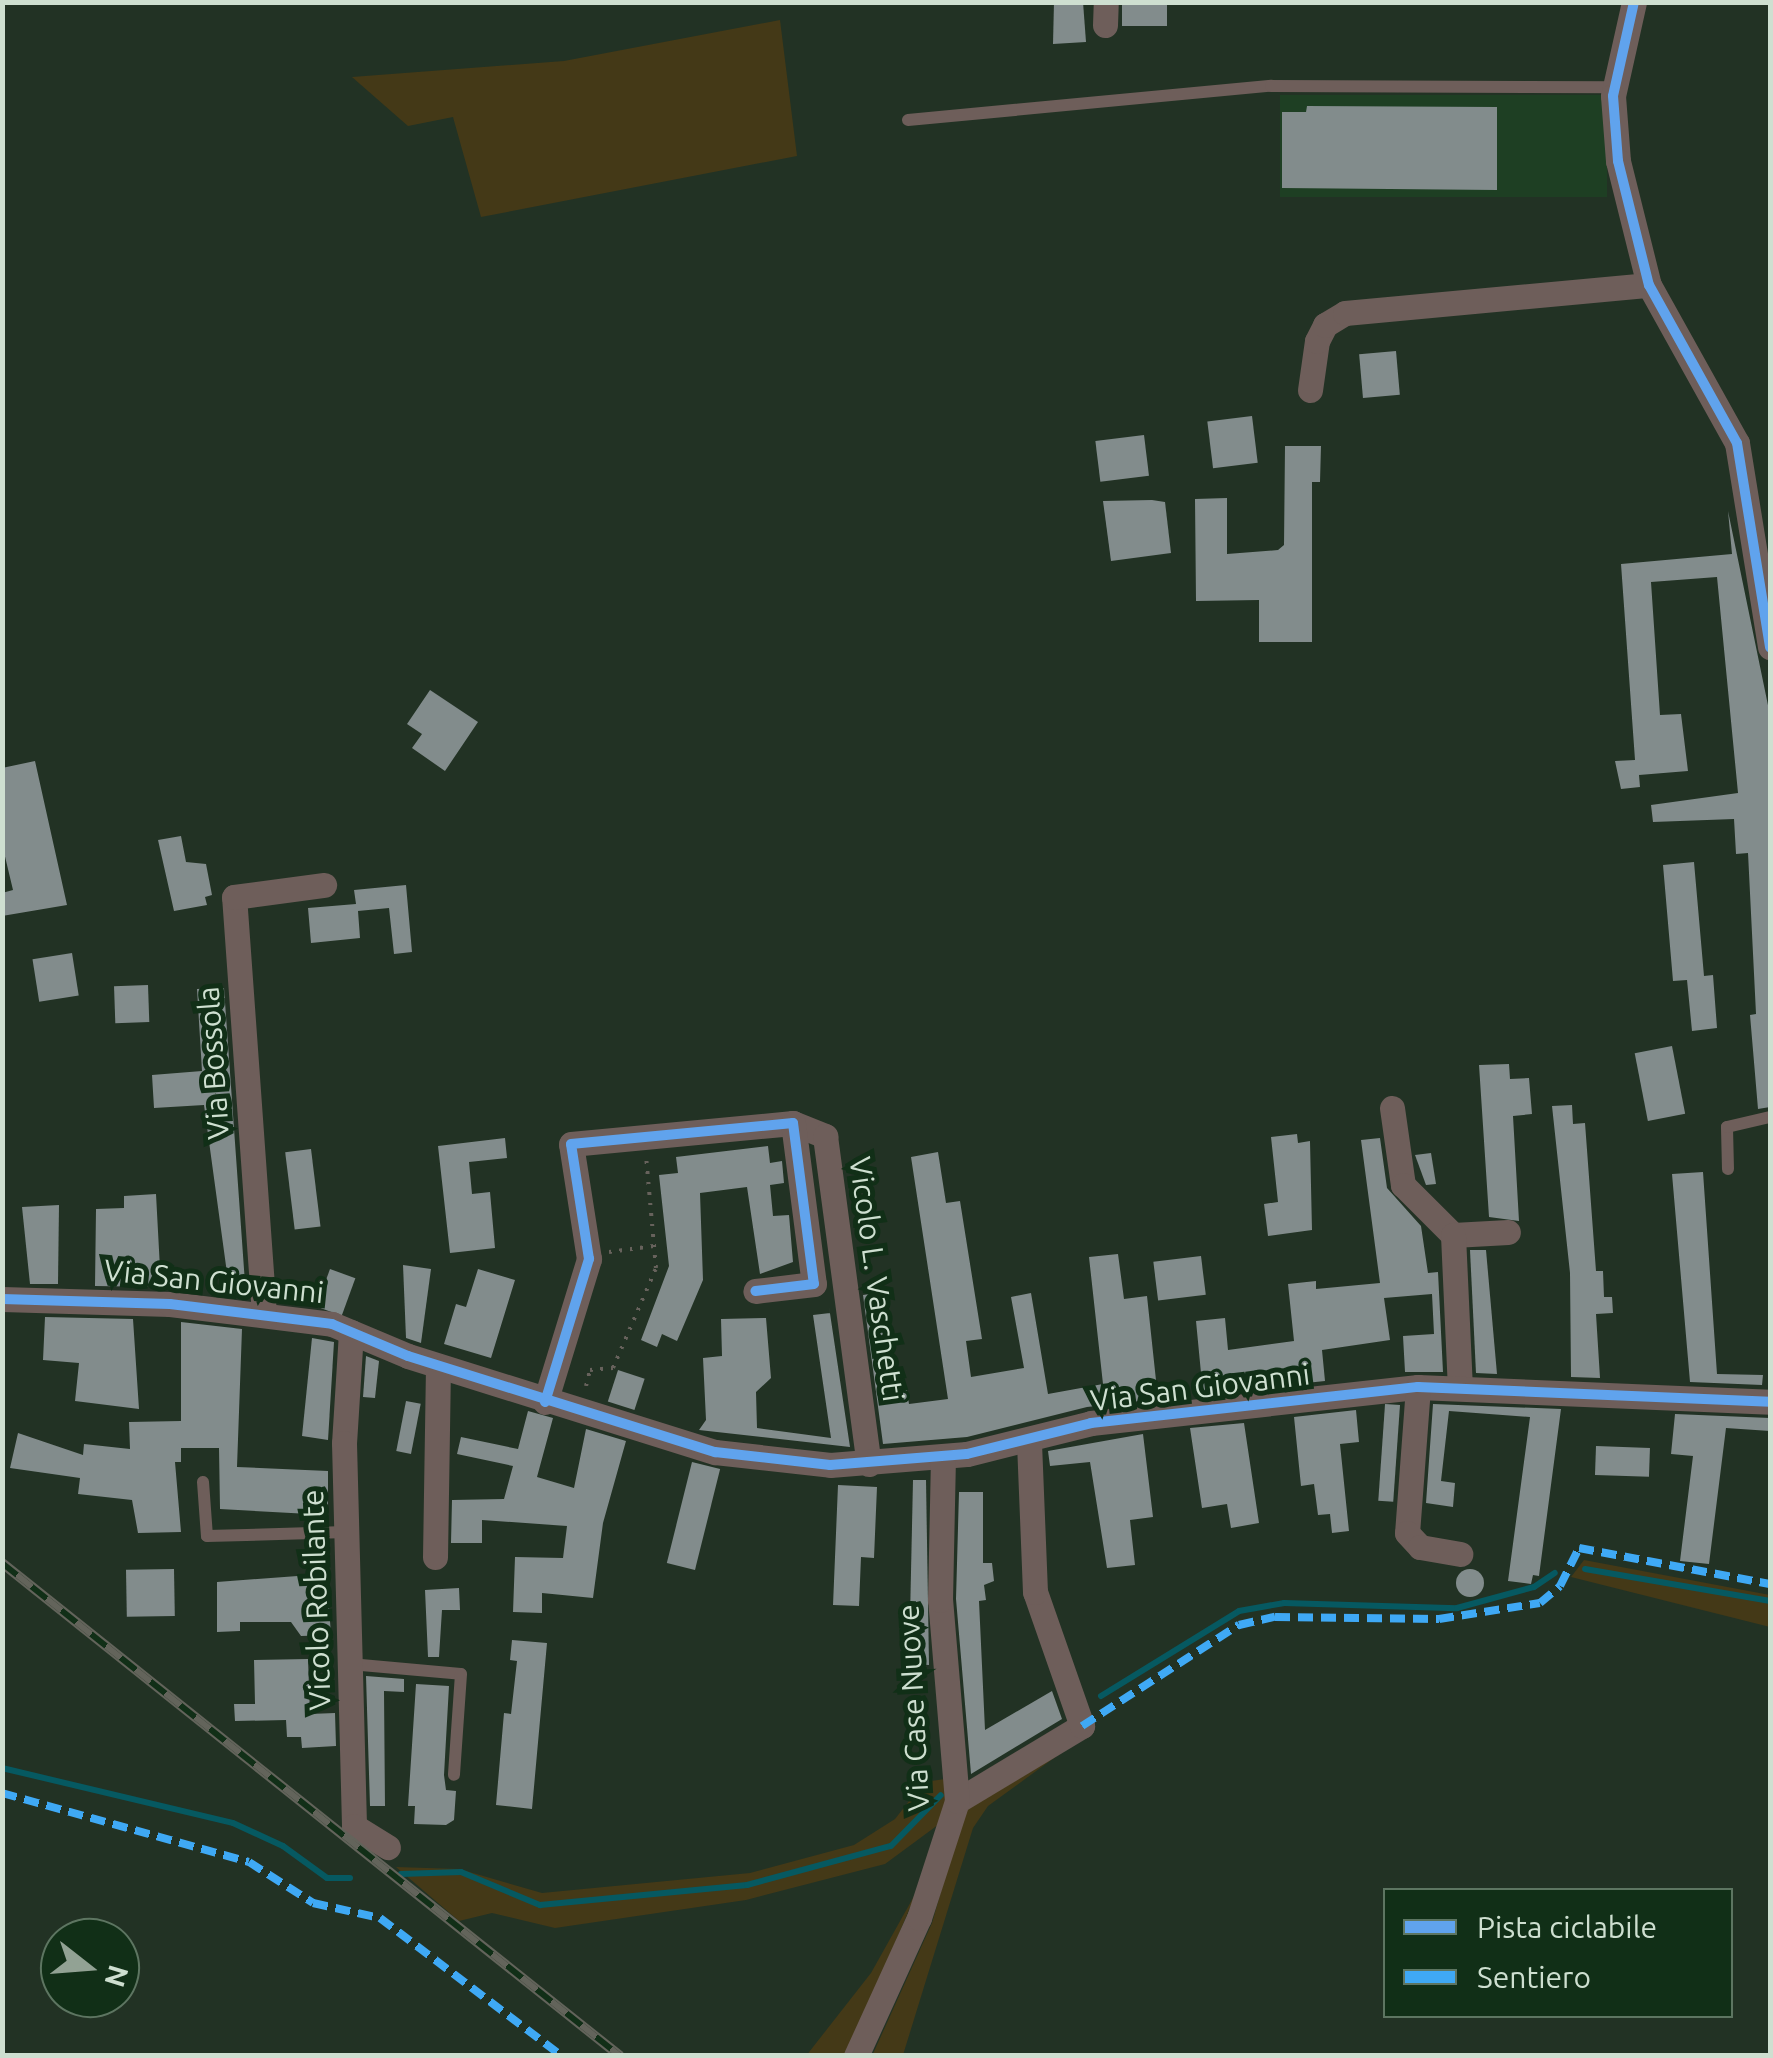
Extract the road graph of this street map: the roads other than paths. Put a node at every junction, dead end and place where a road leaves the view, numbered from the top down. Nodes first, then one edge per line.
1 (1634, 2) edge
2 (1614, 87) junction
3 (908, 120) dead end
4 (1648, 285) junction
5 (1310, 390) dead end
6 (1770, 647) edge
7 (324, 885) dead end
8 (1392, 1108) dead end
9 (1770, 1118) edge
10 (793, 1123) junction
11 (1728, 1169) dead end
12 (1508, 1232) dead end
13 (1453, 1235) junction
14 (755, 1292) dead end
15 (2, 1299) edge
16 (264, 1314) junction
17 (351, 1332) junction
18 (438, 1366) junction
19 (1418, 1386) junction
20 (1460, 1387) junction
21 (546, 1402) junction
22 (1770, 1402) edge
23 (1029, 1442) junction
24 (943, 1458) junction
25 (869, 1464) junction
26 (203, 1482) dead end
27 (346, 1532) junction
28 (1460, 1554) dead end
29 (435, 1557) dead end
30 (350, 1664) junction
31 (454, 1775) dead end
32 (957, 1801) junction
33 (388, 1847) dead end
34 (856, 2056) edge

1 - 2 street
2 - 3 lane
2 - 4 street
4 - 5 street
4 - 6 street
7 - 16 street, Via Bossola
8 - 13 street
9 - 11 lane
10 - 14 street
10 - 21 street
10 - 25 street, Vicolo L. Vaschetti
12 - 13 street
13 - 20 street
15 - 16 street, Via San Giovanni
16 - 17 street, Via San Giovanni
17 - 18 street, Via San Giovanni
17 - 27 street, Vicolo Robilante
18 - 21 street, Via San Giovanni
18 - 29 street
19 - 20 street, Via San Giovanni
19 - 23 street, Via San Giovanni
19 - 28 street
20 - 22 street, Via San Giovanni
21 - 25 street, Via San Giovanni
23 - 24 street, Via San Giovanni
23 - 32 street
24 - 25 street, Via San Giovanni
24 - 32 street, Via Case Nuove
26 - 27 lane
27 - 30 street, Vicolo Robilante
30 - 31 lane
30 - 33 street, Vicolo Robilante
32 - 34 street, Via Case Nuove

